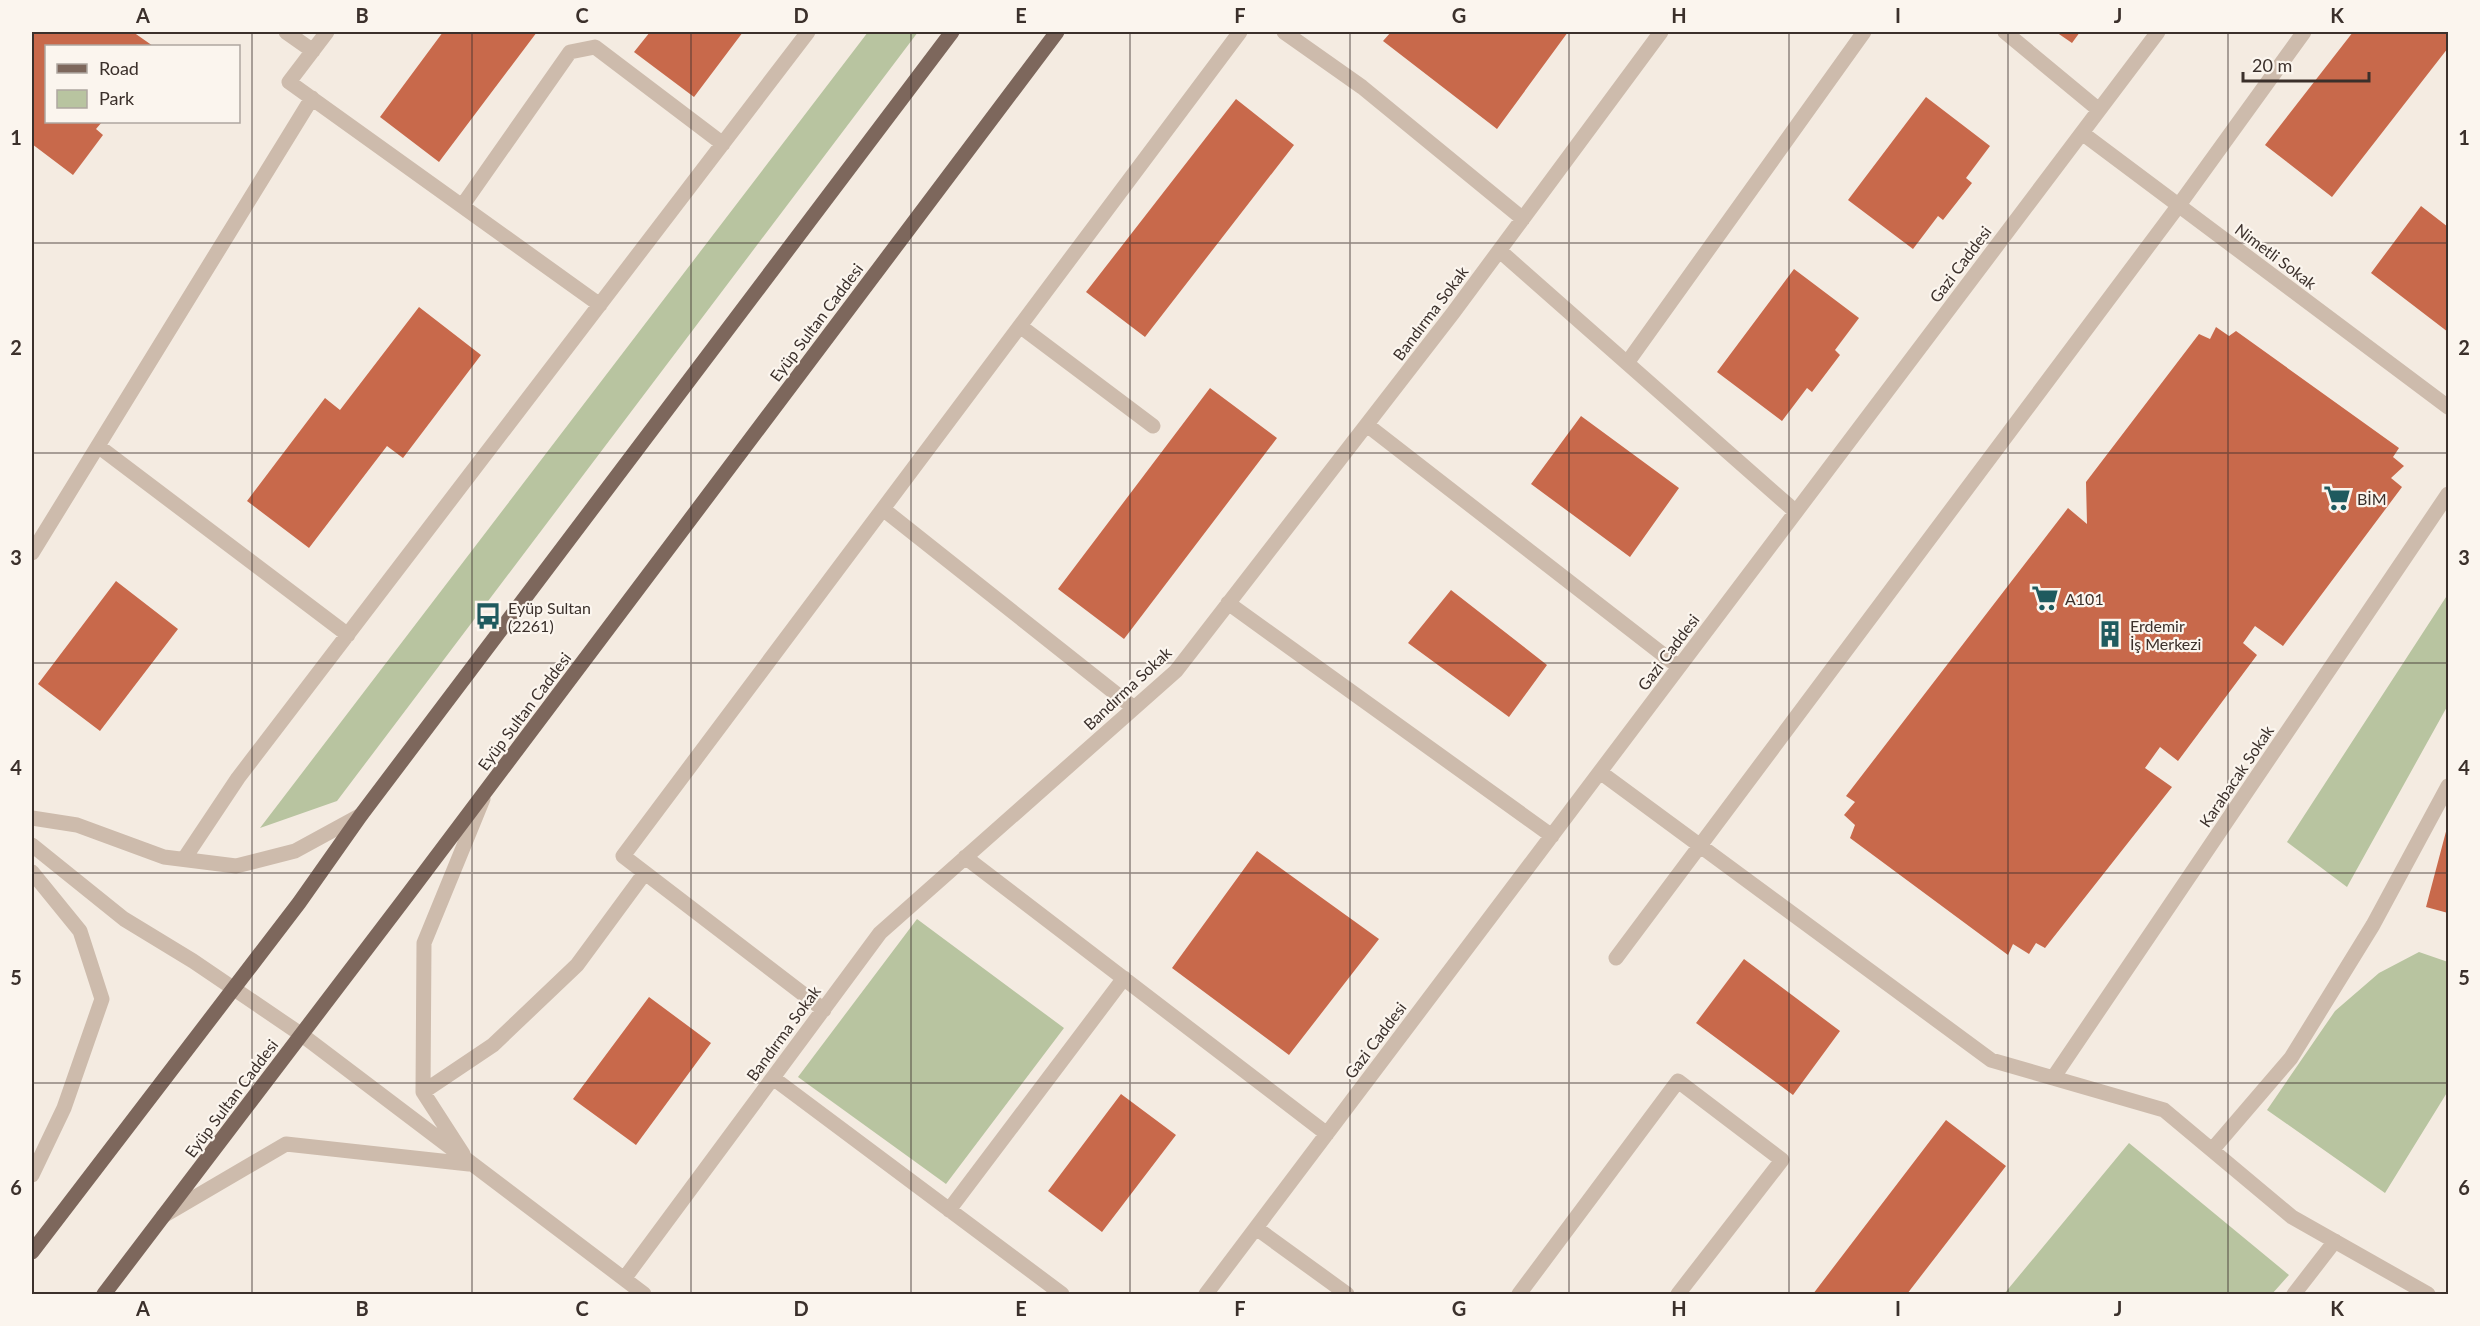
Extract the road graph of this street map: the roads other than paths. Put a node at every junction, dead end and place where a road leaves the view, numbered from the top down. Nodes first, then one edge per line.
1 (286, 32) edge
2 (327, 32) edge
3 (808, 32) edge
4 (952, 32) edge
5 (1057, 32) edge
6 (1240, 32) edge
7 (1284, 32) edge
8 (1661, 32) edge
9 (1864, 32) edge
10 (2005, 32) edge
11 (2158, 32) edge
12 (2304, 32) edge
13 (313, 51) junction
14 (312, 98) junction
15 (2099, 110) junction
16 (2082, 133) junction
17 (723, 144) junction
18 (2179, 205) junction
19 (462, 206) junction
20 (1523, 219) junction
21 (1500, 251) junction
22 (600, 305) junction
23 (1020, 326) junction
24 (1627, 363) junction
25 (2448, 407) edge
26 (1366, 425) junction
27 (1153, 426) dead end
28 (98, 446) junction
29 (2448, 494) edge
30 (883, 509) junction
31 (1796, 512) junction
32 (32, 553) edge
33 (1228, 603) junction
34 (348, 635) junction
35 (1679, 667) junction
36 (1134, 708) junction
37 (1600, 772) junction
38 (2448, 786) edge
39 (485, 792) junction
40 (361, 815) junction
41 (32, 818) edge
42 (1552, 836) junction
43 (32, 845) edge
44 (1702, 847) junction
45 (965, 857) junction
46 (184, 859) junction
47 (32, 872) edge
48 (644, 874) junction
49 (1616, 958) dead end
50 (1124, 978) junction
51 (231, 987) junction
52 (824, 1010) junction
53 (302, 1035) junction
54 (773, 1078) junction
55 (2054, 1078) junction
56 (423, 1092) junction
57 (1327, 1134) junction
58 (2211, 1150) junction
59 (469, 1164) junction
60 (32, 1175) edge
61 (949, 1210) junction
62 (163, 1216) junction
63 (1256, 1228) junction
64 (2335, 1241) junction
65 (32, 1252) edge
66 (624, 1279) junction
67 (104, 1294) edge
68 (644, 1294) edge
69 (1062, 1294) edge
70 (1206, 1294) edge
71 (1347, 1294) edge
72 (1519, 1294) edge
73 (1678, 1294) edge
74 (2294, 1294) edge
75 (2428, 1294) edge

1 - 13 street
2 - 13 street
3 - 17 street
4 - 40 main road
5 - 39 main road, Eyüp Sultan Caddesi
6 - 23 street
7 - 20 street
8 - 20 street, Bandırma Sokak
9 - 24 street
10 - 15 street
11 - 15 street, Gazi Caddesi
12 - 18 street
13 - 14 street
14 - 19 street
14 - 28 street
15 - 16 street, Gazi Caddesi
16 - 18 street, Nimetli Sokak
16 - 31 street, Gazi Caddesi
17 - 19 street
17 - 22 street
18 - 25 street, Nimetli Sokak
18 - 44 street
19 - 22 street
20 - 21 street, Bandırma Sokak
21 - 24 street
21 - 26 street, Bandırma Sokak
22 - 34 street
23 - 27 street
23 - 30 street
24 - 31 street
26 - 33 street, Bandırma Sokak
26 - 35 street
28 - 32 street
28 - 34 street
29 - 55 street, Karabacak Sokak
30 - 36 street
30 - 48 street
31 - 35 street, Gazi Caddesi
33 - 36 street, Bandırma Sokak
33 - 42 street
34 - 46 street
35 - 37 street, Gazi Caddesi
36 - 45 street, Bandırma Sokak
37 - 42 street, Gazi Caddesi
37 - 44 street
38 - 58 street
39 - 53 main road, Eyüp Sultan Caddesi
39 - 56 street
40 - 46 street
40 - 51 main road
41 - 46 street
42 - 57 street, Gazi Caddesi
43 - 51 street
44 - 49 street
44 - 55 street
45 - 50 street
45 - 52 street, Bandırma Sokak
47 - 60 street
48 - 52 street
48 - 56 street
50 - 57 street
50 - 61 street
51 - 53 street
51 - 65 main road
52 - 54 street, Bandırma Sokak
53 - 59 street
53 - 62 main road, Eyüp Sultan Caddesi
54 - 61 street
54 - 66 street, Bandırma Sokak
55 - 58 street
56 - 59 street
57 - 63 street, Gazi Caddesi
58 - 64 street
59 - 62 street
59 - 66 street
61 - 69 street
62 - 67 main road, Eyüp Sultan Caddesi
63 - 70 street, Gazi Caddesi
63 - 71 street
64 - 74 street
64 - 75 street
66 - 68 street
72 - 73 street

